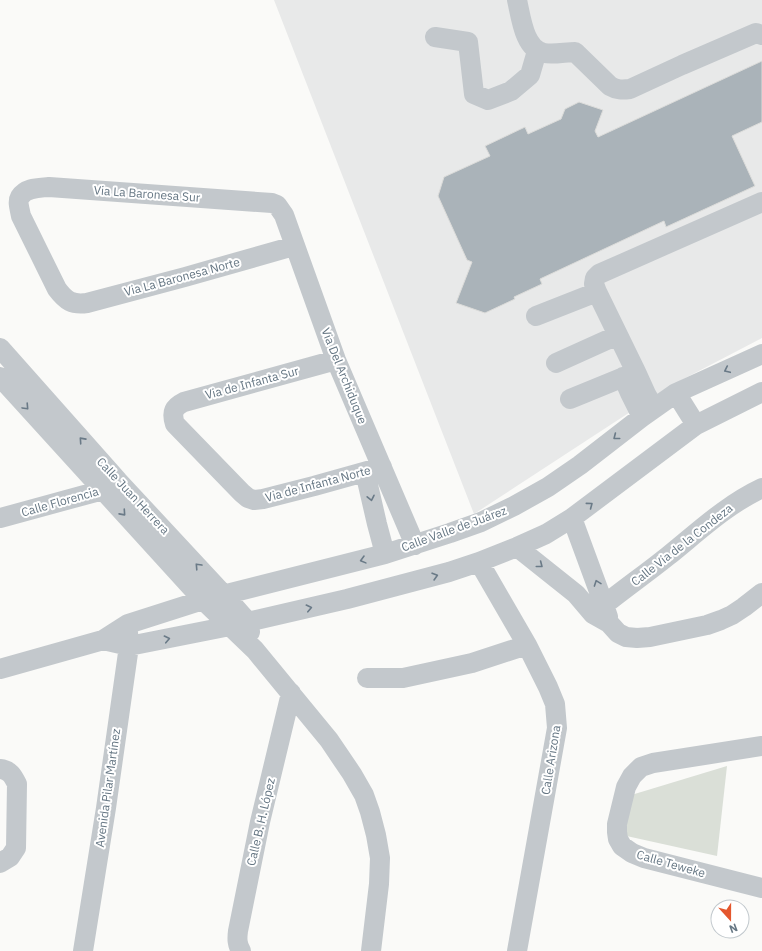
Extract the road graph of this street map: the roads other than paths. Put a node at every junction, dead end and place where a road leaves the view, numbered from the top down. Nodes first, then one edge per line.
1 (517, 0) edge
2 (762, 35) edge
3 (435, 37) dead end
4 (537, 51) junction
5 (762, 202) edge
6 (277, 205) joint
7 (294, 246) junction
8 (597, 292) junction
9 (70, 302) joint
10 (536, 316) dead end
11 (618, 335) junction
12 (0, 348) edge
13 (762, 354) edge
14 (336, 360) junction
15 (556, 363) dead end
16 (630, 375) junction
17 (0, 377) edge
18 (762, 392) edge
19 (676, 393) junction
20 (570, 399) dead end
21 (648, 413) junction
22 (696, 425) junction
23 (373, 470) junction
24 (110, 485) junction
25 (762, 488) edge
26 (254, 500) joint
27 (0, 518) edge
28 (572, 518) junction
29 (415, 545) junction
30 (517, 547) junction
31 (385, 554) junction
32 (479, 562) junction
33 (279, 581) junction
34 (762, 593) edge
35 (224, 595) junction
36 (203, 600) junction
37 (286, 613) junction
38 (602, 614) junction
39 (128, 624) junction
40 (238, 624) junction
41 (103, 640) junction
42 (527, 645) junction
43 (129, 646) junction
44 (0, 669) edge
45 (368, 678) dead end
46 (291, 693) junction
47 (762, 746) edge
48 (0, 769) edge
49 (0, 863) edge
50 (762, 888) edge
51 (83, 951) edge
52 (241, 951) edge
53 (371, 951) edge
54 (517, 951) edge

1 - 4 street
2 - 4 street
3 - 4 street
5 - 8 street
6 - 7 street, Via Del Archiduque
6 - 9 street, Via La Baronesa Sur
7 - 9 street, Via La Baronesa Norte
7 - 14 street, Via Del Archiduque
8 - 10 street
8 - 11 street
11 - 15 street
11 - 16 street
24 -> 12 street, Calle Juan Herrera
13 -> 19 street, Calle Valle de Juárez
14 - 23 street, Via Del Archiduque
14 - 26 street, Via de Infanta Sur
16 - 20 street
16 - 21 street
17 -> 24 street, Calle Juan Herrera
18 - 22 street
19 - 21 street, Calle Valle de Juárez
19 - 22 street
21 -> 29 street, Calle Valle de Juárez
28 -> 22 street
23 - 26 street, Via de Infanta Norte
23 - 29 street, Via Del Archiduque
23 -> 31 street, Via Del Archiduque
24 - 27 street, Calle Florencia
35 -> 24 street, Calle Juan Herrera
24 -> 36 street, Calle Juan Herrera
25 - 38 street, Calle Vía de la Condeza
28 - 30 street
38 -> 28 street
29 - 31 street, Calle Valle de Juárez
30 - 32 street
30 -> 38 street
31 -> 33 street, Calle Valle de Juárez
37 -> 32 street
32 - 42 street, Calle Arizona
33 - 35 street, Calle Valle de Juárez
33 - 37 street
34 - 38 street
35 - 36 street, Calle Valle de Juárez
35 - 40 street, Calle Juan Herrera
36 - 39 street, Calle Valle de Juárez
36 - 40 street, Calle Juan Herrera
37 - 40 street
39 - 41 street, Calle Valle de Juárez
39 - 43 street, Avenida Pilar Martínez
43 -> 40 street
40 - 46 street, Calle Juan Herrera
41 - 43 street
41 - 44 street
42 - 45 street
42 - 54 street, Calle Arizona
43 - 51 street, Avenida Pilar Martínez
46 - 52 street, Calle B. H. López
46 - 53 street, Calle Juan Herrera
47 - 50 street, Calle Teweke
48 - 49 street

